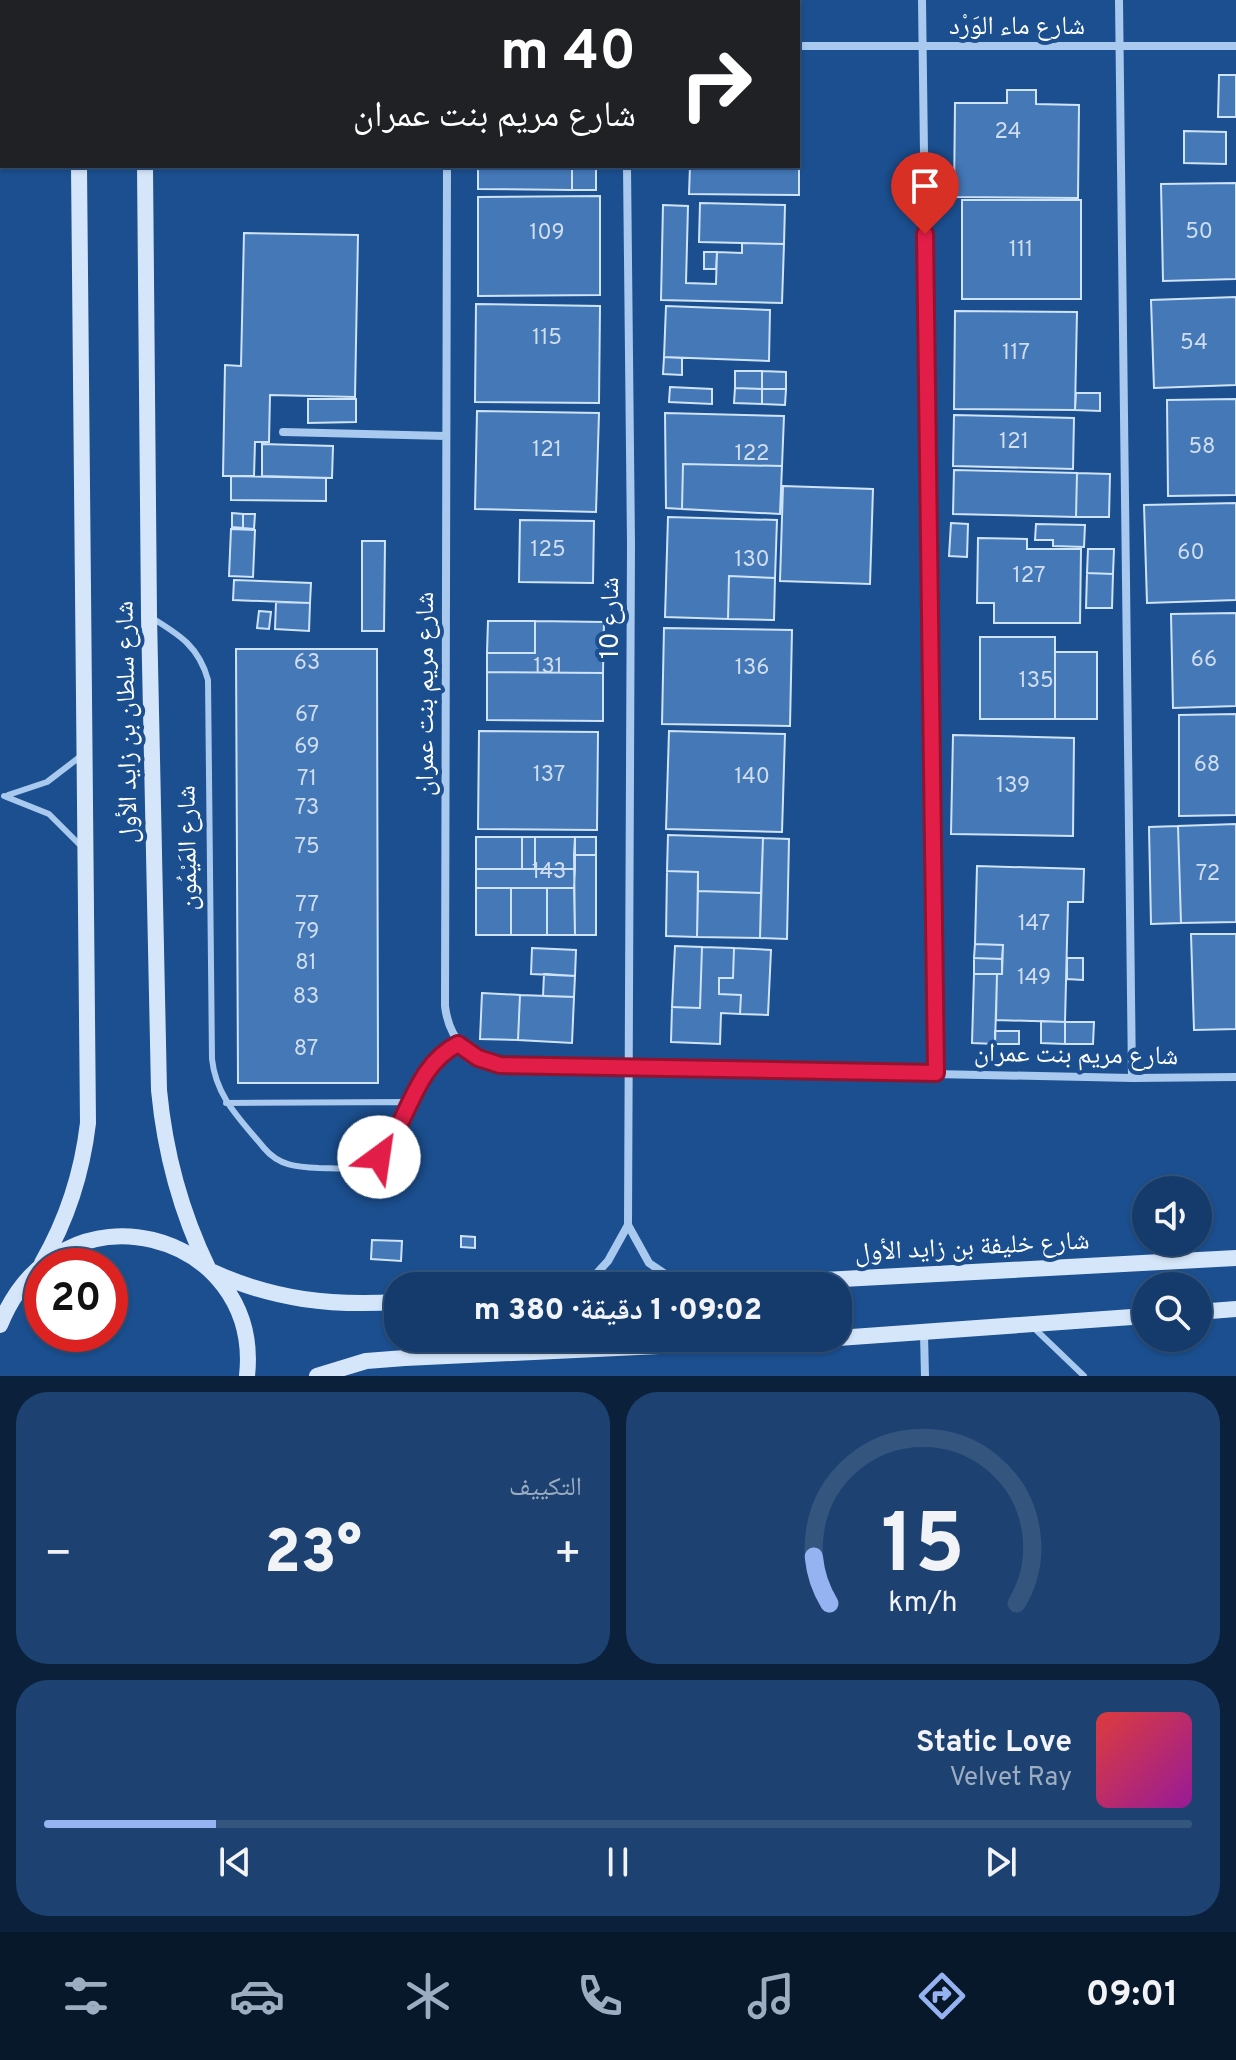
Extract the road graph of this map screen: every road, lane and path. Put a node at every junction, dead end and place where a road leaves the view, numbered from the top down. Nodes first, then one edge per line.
1 (922, 0) edge
2 (1119, 0) edge
3 (800, 46) edge
4 (1120, 46) junction
5 (1236, 46) edge
6 (923, 48) junction
7 (79, 168) edge
8 (145, 168) edge
9 (447, 168) edge
10 (627, 168) edge
11 (283, 432) dead end
12 (446, 436) junction
13 (149, 616) junction
14 (83, 754) junction
15 (2, 796) edge
16 (83, 848) junction
17 (458, 1044) junction
18 (628, 1070) junction
19 (936, 1073) junction
20 (1236, 1077) edge
21 (1132, 1078) junction
22 (408, 1102) junction
23 (226, 1103) junction
24 (628, 1225) junction
25 (50, 1248) edge
26 (68, 1248) edge
27 (1236, 1258) edge
28 (210, 1270) junction
29 (598, 1272) edge
30 (662, 1272) edge
31 (852, 1278) edge
32 (24, 1280) edge
33 (24, 1282) edge
34 (0, 1292) edge
35 (384, 1302) edge
36 (1236, 1309) edge
37 (1212, 1311) edge
38 (1132, 1317) edge
39 (0, 1325) edge
40 (1031, 1326) junction
41 (924, 1334) junction
42 (852, 1337) edge
43 (532, 1352) edge
44 (247, 1376) edge
45 (317, 1376) edge
46 (925, 1376) edge
47 (1084, 1376) edge

1 - 6 street
2 - 4 street
3 - 6 street, شارع ماء الوَرْد
4 - 5 street, شارع ماء الوَرْد
4 - 6 street, شارع ماء الوَرْد
4 - 21 street
6 - 19 street
7 - 14 main road, شارع سلطان بن زايد الأول
8 - 13 main road, شارع سلطان بن زايد الأول
9 - 12 street, شارع مريم بنت عمران
10 - 18 street, شارع 10
11 - 12 street
12 - 17 street, شارع مريم بنت عمران
13 - 23 lane, شارع المَيْمُون
13 - 28 main road, شارع سلطان بن زايد الأول
14 - 15 lane
14 - 16 main road, شارع سلطان بن زايد الأول
15 - 16 lane
16 - 25 main road, شارع سلطان بن زايد الأول
17 - 18 street, شارع مريم بنت عمران
17 - 22 lane, شارع المَيْمُون
18 - 19 street, شارع مريم بنت عمران
18 - 24 street
19 - 21 street, شارع مريم بنت عمران
20 - 21 street, شارع مريم بنت عمران
22 - 23 lane
22 - 23 lane, شارع المَيْمُون
24 - 29 street
24 - 30 street
26 - 28 main road
27 - 31 main road, شارع خليفة بن زايد الأول
28 - 35 main road
28 - 44 main road, شارع سلطان بن زايد الأول
32 - 34 main road
33 - 39 main road
36 - 37 main road
38 - 40 main road
40 - 41 main road
40 - 47 lane
41 - 42 main road
41 - 46 street
43 - 45 main road

